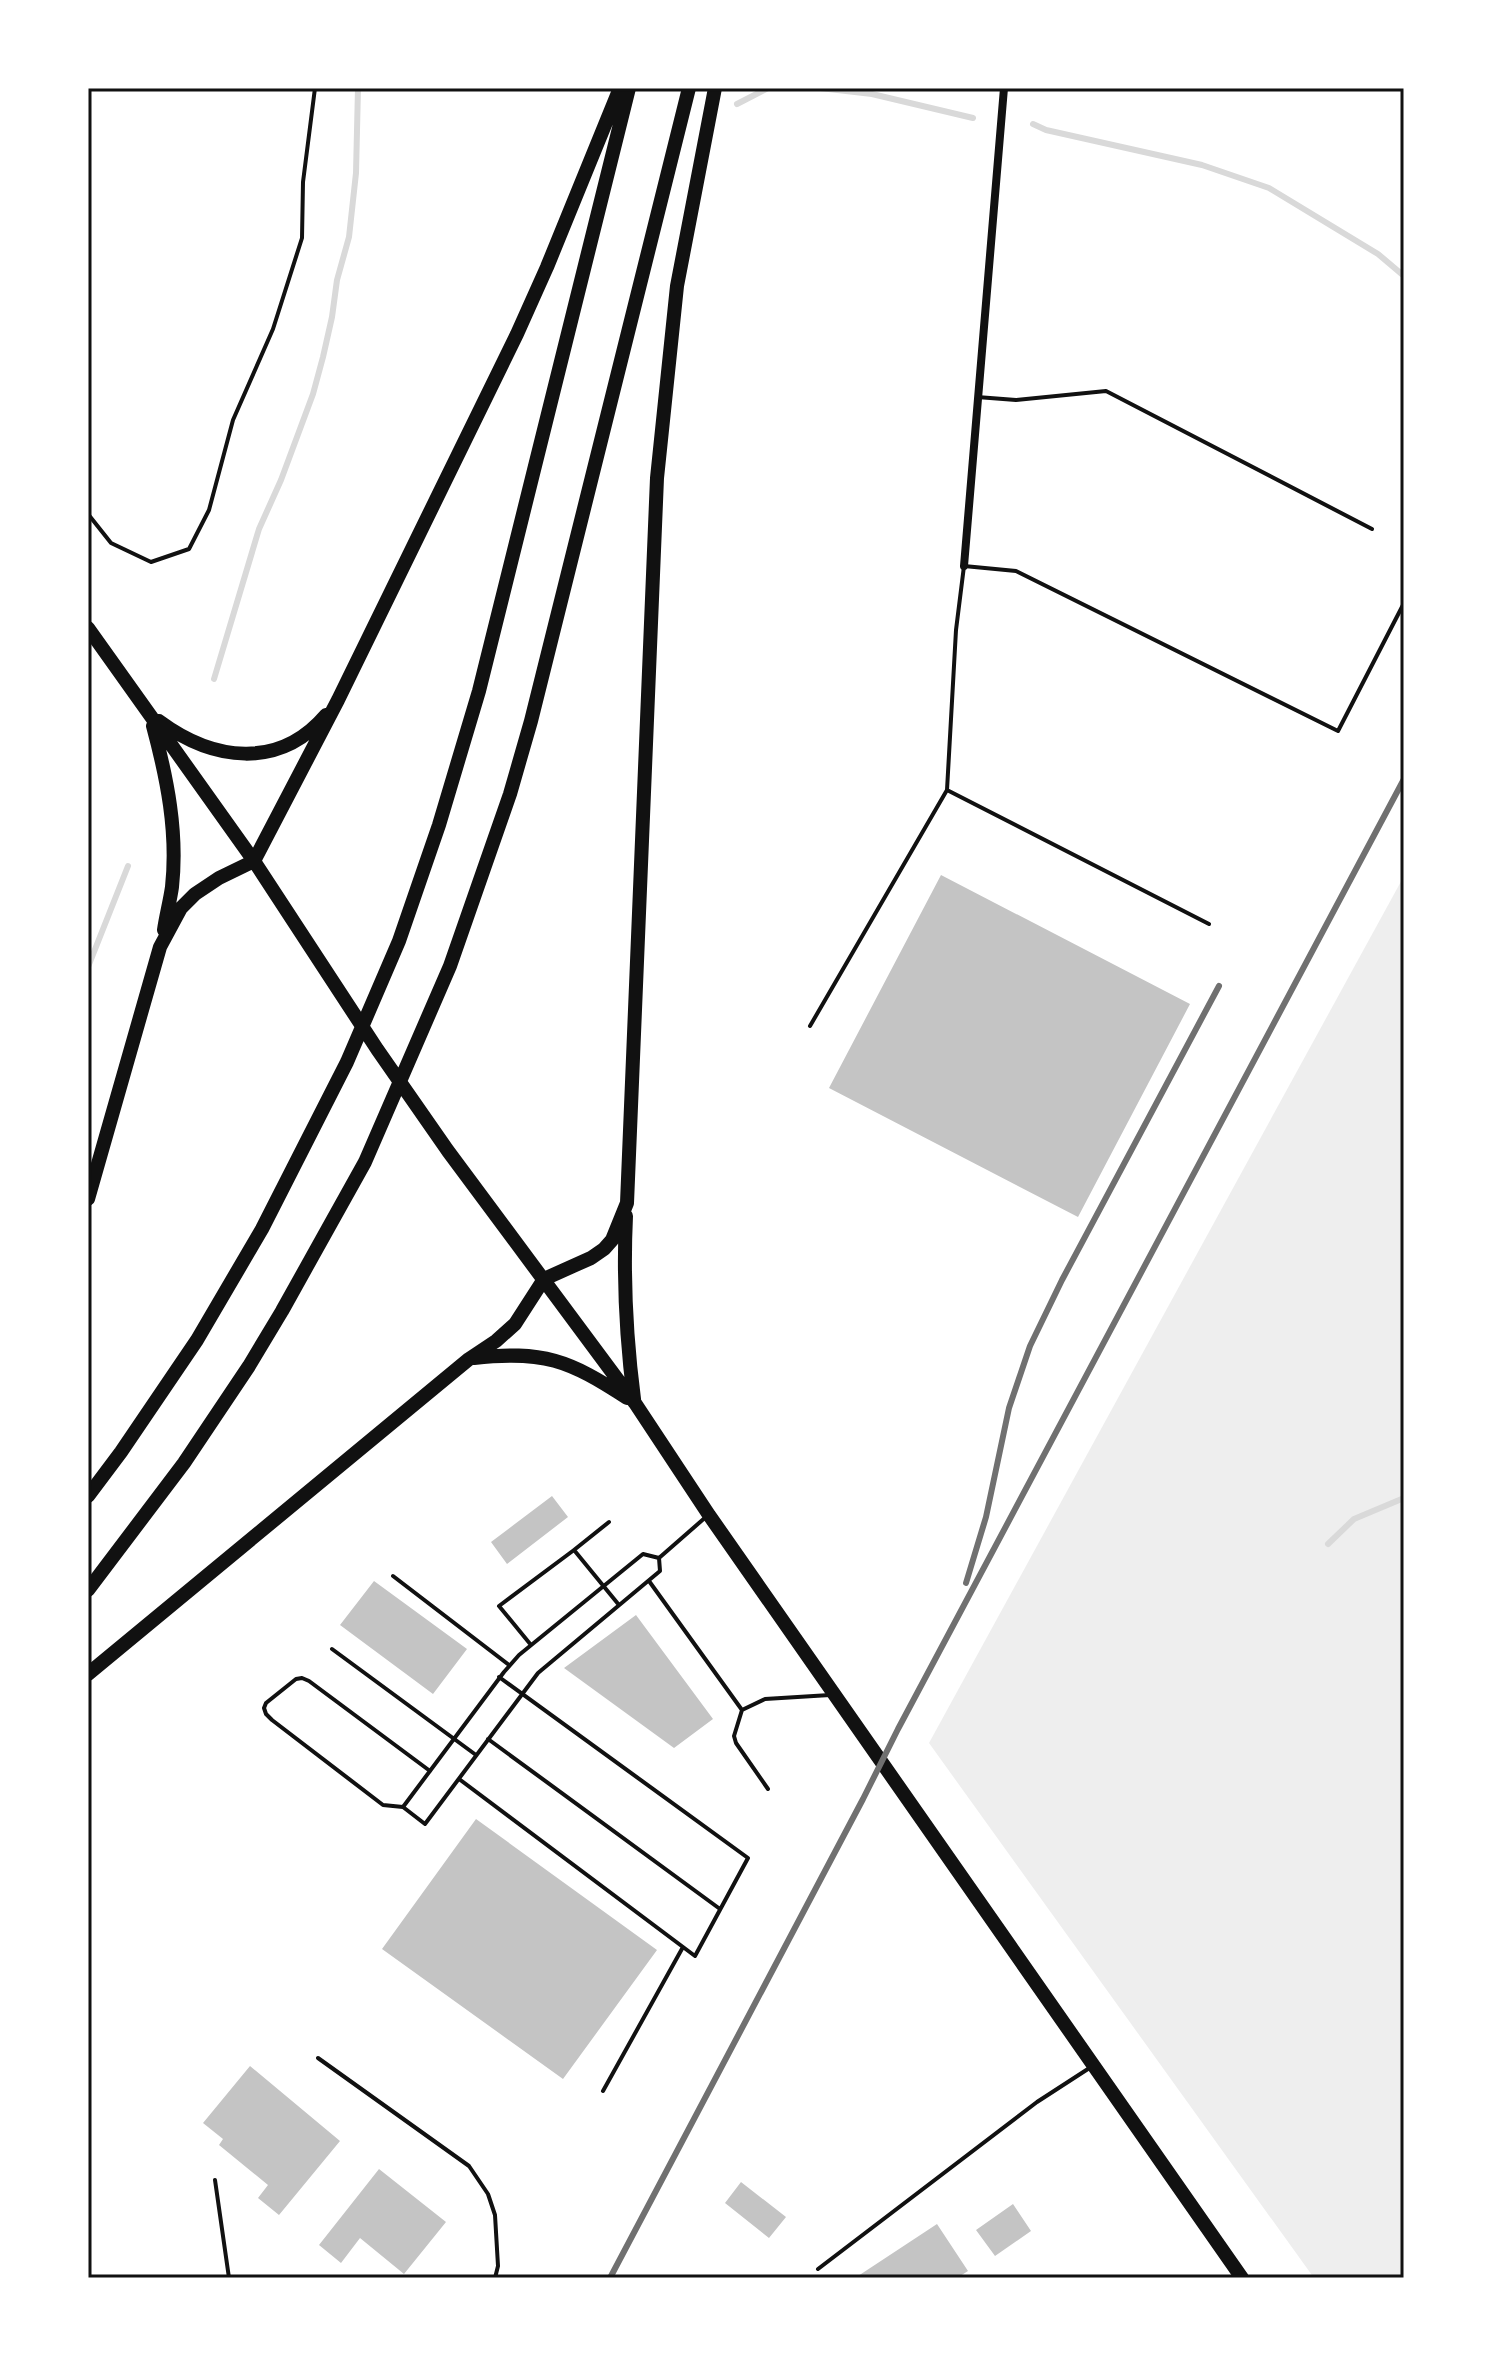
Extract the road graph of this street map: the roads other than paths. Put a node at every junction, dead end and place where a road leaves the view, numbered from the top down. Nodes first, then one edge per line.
1 (620, 88) edge
2 (629, 88) edge
3 (689, 88) edge
4 (715, 88) edge
5 (1004, 88) edge
6 (977, 397) junction
7 (1372, 529) dead end
8 (964, 566) junction
9 (1404, 603) edge
10 (88, 628) edge
11 (338, 700) junction
12 (149, 714) junction
13 (947, 790) junction
14 (254, 861) junction
15 (1209, 924) dead end
16 (160, 947) junction
17 (810, 1026) dead end
18 (88, 1199) edge
19 (627, 1203) junction
20 (544, 1279) junction
21 (469, 1359) junction
22 (635, 1403) junction
23 (88, 1496) edge
24 (709, 1515) junction
25 (609, 1522) dead end
26 (574, 1550) junction
27 (659, 1558) junction
28 (393, 1576) dead end
29 (649, 1581) junction
30 (603, 1586) junction
31 (88, 1590) edge
32 (619, 1605) junction
33 (531, 1645) junction
34 (332, 1649) dead end
35 (509, 1665) junction
36 (88, 1674) edge
37 (499, 1677) junction
38 (521, 1694) junction
39 (834, 1695) junction
40 (742, 1710) junction
41 (454, 1739) junction
42 (488, 1739) junction
43 (476, 1755) junction
44 (430, 1771) junction
45 (459, 1779) junction
46 (768, 1789) dead end
47 (403, 1807) junction
48 (720, 1909) junction
49 (683, 1947) junction
50 (318, 2058) dead end
51 (1093, 2066) junction
52 (603, 2091) dead end
53 (215, 2180) dead end
54 (818, 2269) dead end
55 (229, 2278) edge
56 (495, 2278) edge
57 (1242, 2278) edge

1 - 11 main road
2 - 23 main road
3 - 31 main road
4 - 19 main road
5 - 6 street
6 - 7 lane
6 - 8 street
8 - 9 lane
8 - 13 lane
10 - 12 main road
11 - 12 main road
11 - 14 main road
12 - 14 main road
12 - 16 main road
13 - 15 lane
13 - 17 lane
14 - 16 main road
14 - 20 main road
16 - 18 main road
19 - 20 main road
19 - 22 main road
20 - 21 main road
20 - 22 main road
21 - 22 main road
21 - 36 main road
22 - 24 main road
24 - 27 lane
24 - 39 main road
25 - 26 lane
26 - 30 lane
26 - 33 lane
27 - 29 lane
27 - 30 lane
28 - 35 lane
29 - 32 lane
29 - 40 lane
30 - 32 lane
30 - 33 lane
32 - 38 lane
33 - 35 lane
34 - 41 lane
35 - 37 lane
37 - 38 lane
37 - 41 lane
38 - 42 lane
38 - 48 lane
39 - 40 lane
39 - 51 main road
40 - 46 lane
41 - 43 lane
41 - 44 lane
42 - 43 lane
42 - 48 lane
43 - 45 lane
44 - 47 lane
44 - 47 lane
45 - 47 lane
45 - 49 lane
48 - 49 lane
49 - 52 lane
50 - 56 lane
51 - 54 lane
51 - 57 main road
53 - 55 lane

